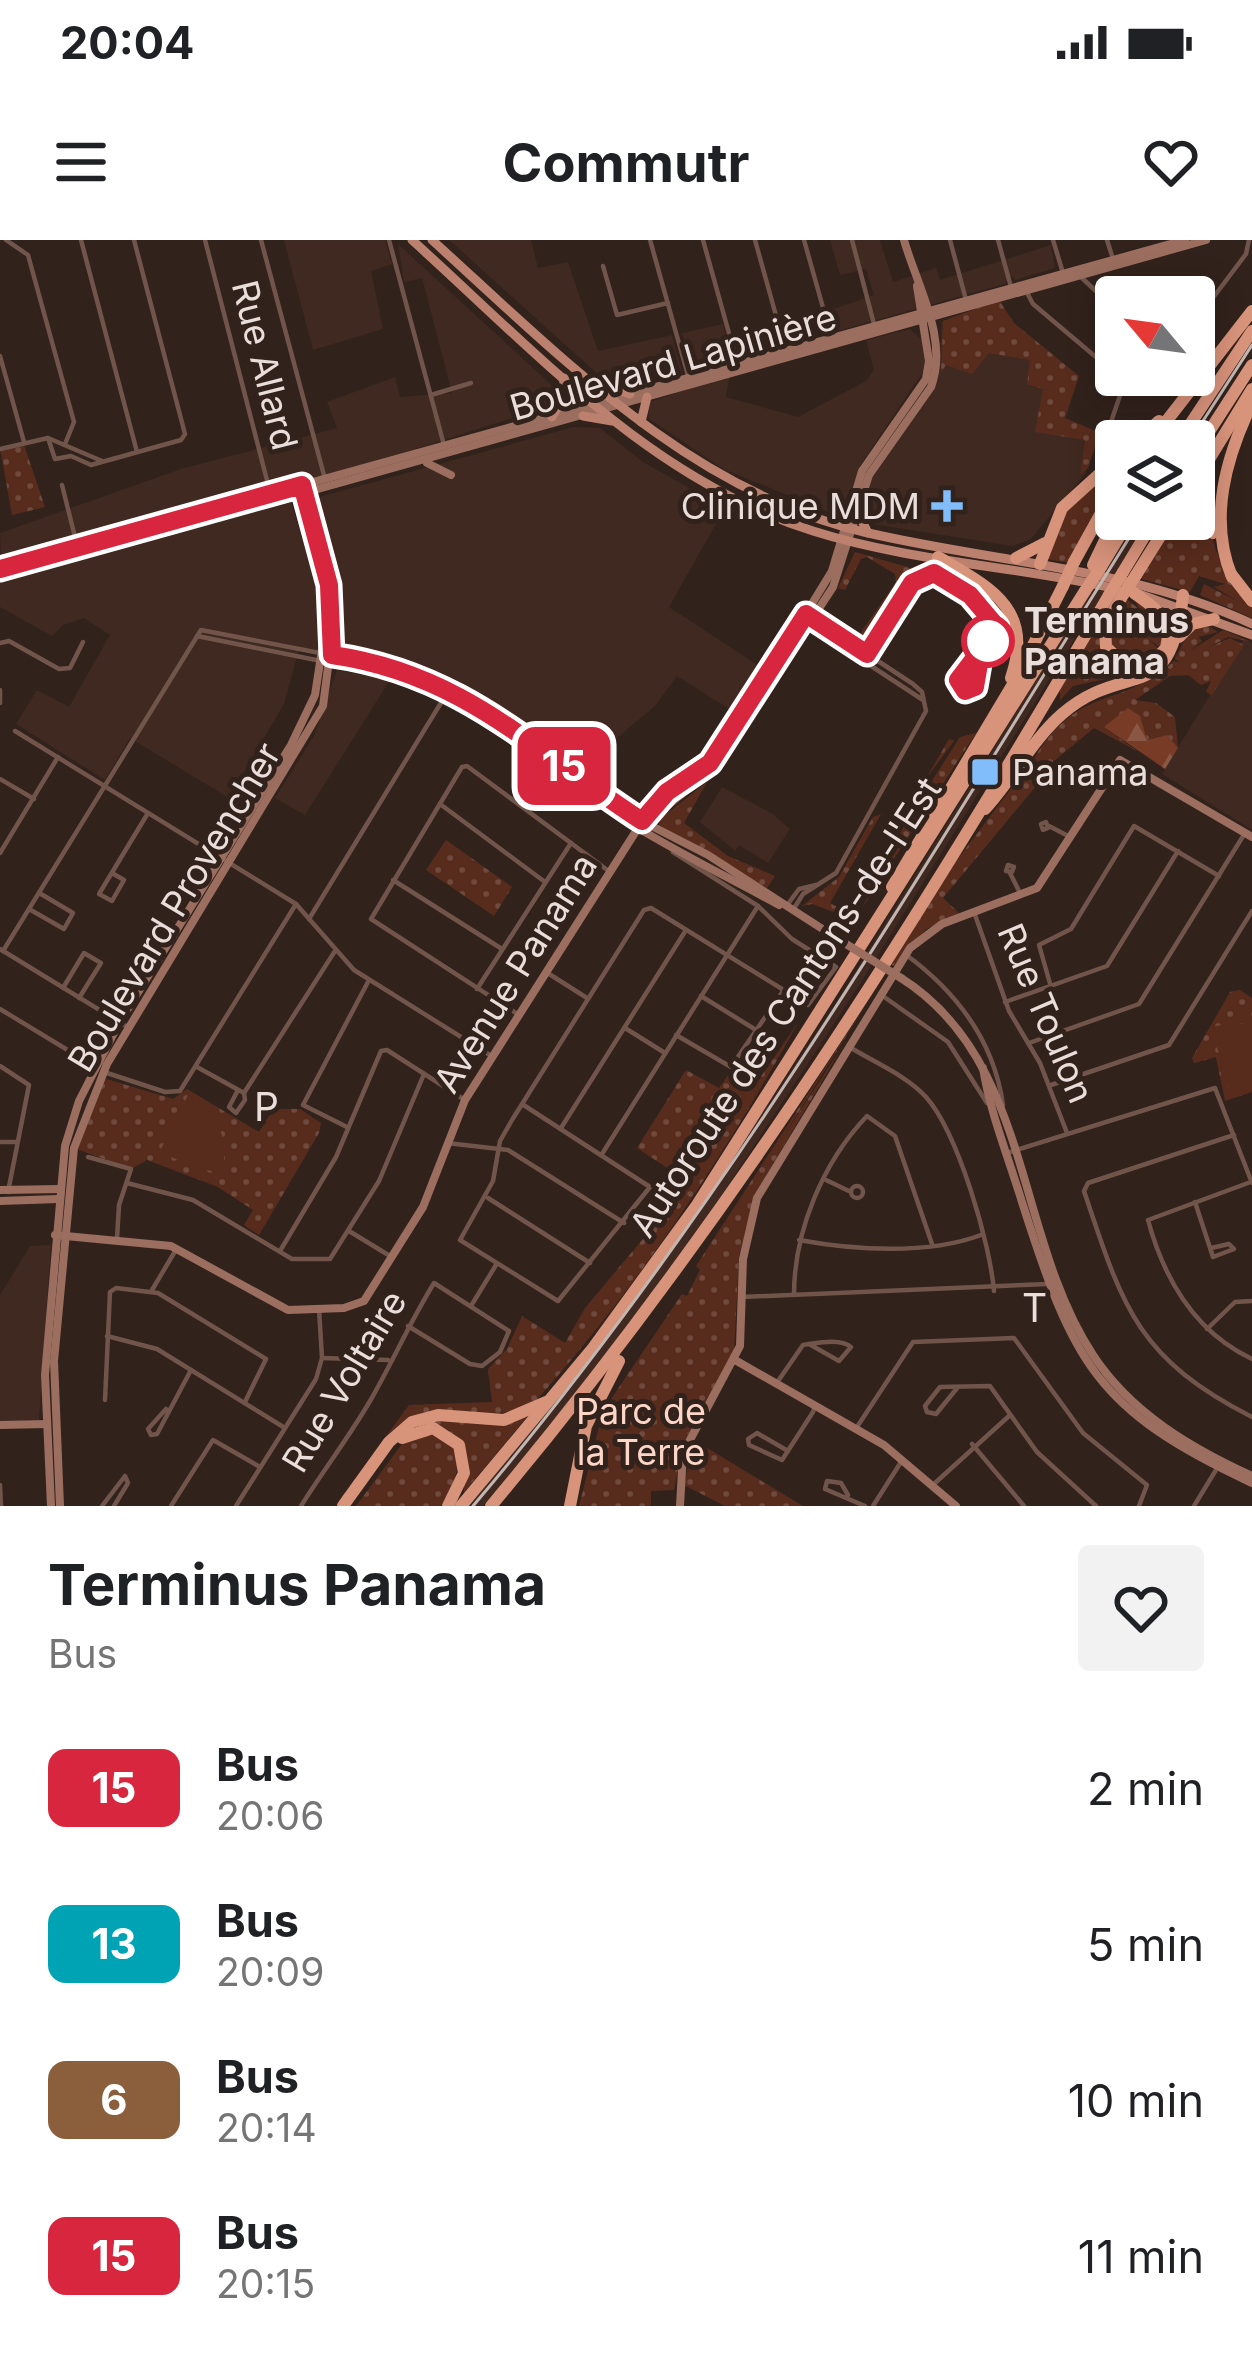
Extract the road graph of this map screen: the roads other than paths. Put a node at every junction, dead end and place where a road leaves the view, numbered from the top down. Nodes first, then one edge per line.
1 (6, 240) edge
2 (81, 240) edge
3 (134, 240) edge
4 (205, 240) edge
5 (261, 240) edge
6 (389, 240) edge
7 (412, 240) edge
8 (432, 240) edge
9 (650, 240) edge
10 (703, 240) edge
11 (755, 240) edge
12 (804, 240) edge
13 (852, 240) edge
14 (904, 240) edge
15 (950, 240) edge
16 (998, 240) edge
17 (1053, 240) edge
18 (1107, 240) edge
19 (1185, 240) edge
20 (1207, 240) edge
21 (1249, 240) edge
22 (1114, 262) junction
23 (603, 266) dead end
24 (1080, 272) junction
25 (1063, 273) junction
26 (1011, 287) junction
27 (1025, 287) junction
28 (1095, 294) edge
29 (1215, 295) edge
30 (966, 300) junction
31 (668, 303) junction
32 (954, 309) junction
33 (1252, 311) edge
34 (924, 314) junction
35 (903, 323) junction
36 (874, 324) junction
37 (1252, 331) edge
38 (831, 336) junction
39 (931, 345) junction
40 (785, 348) junction
41 (0, 356) edge
42 (1095, 356) edge
43 (1215, 359) edge
44 (737, 362) junction
45 (1252, 365) edge
46 (564, 377) junction
47 (689, 379) junction
48 (472, 383) dead end
49 (595, 383) junction
50 (1252, 389) edge
51 (630, 394) junction
52 (431, 395) junction
53 (1186, 396) edge
54 (1187, 396) edge
55 (647, 397) junction
56 (617, 402) junction
57 (1252, 403) edge
58 (597, 408) junction
59 (583, 416) junction
60 (552, 417) junction
61 (1160, 420) edge
62 (1167, 420) edge
63 (1193, 420) edge
64 (613, 421) junction
65 (641, 422) junction
66 (1215, 422) edge
67 (48, 438) junction
68 (24, 442) junction
69 (65, 444) junction
70 (1215, 448) edge
71 (0, 449) edge
72 (137, 452) junction
73 (447, 452) junction
74 (102, 461) junction
75 (425, 462) junction
76 (451, 475) dead end
77 (1095, 478) edge
78 (325, 479) junction
79 (62, 485) dead end
80 (299, 492) junction
81 (272, 498) junction
82 (857, 511) junction
83 (1095, 523) edge
84 (849, 527) junction
85 (868, 533) junction
86 (1215, 535) edge
87 (845, 540) junction
88 (1107, 540) edge
89 (1115, 540) edge
90 (1152, 540) edge
91 (1045, 543) junction
92 (79, 551) junction
93 (938, 557) junction
94 (1016, 558) junction
95 (1097, 566) junction
96 (1039, 568) junction
97 (0, 573) edge
98 (1232, 577) junction
99 (1121, 595) junction
100 (1182, 600) junction
101 (1252, 602) edge
102 (807, 619) junction
103 (1214, 619) junction
104 (1252, 624) edge
105 (1252, 635) edge
106 (1178, 638) junction
107 (83, 642) dead end
108 (0, 643) edge
109 (328, 658) junction
110 (0, 690) edge
111 (448, 693) junction
112 (0, 703) edge
113 (995, 713) junction
114 (15, 731) dead end
115 (58, 758) junction
116 (0, 779) edge
117 (104, 786) junction
118 (34, 799) junction
119 (440, 804) junction
120 (148, 813) junction
121 (1049, 826) dead end
122 (641, 827) junction
123 (962, 834) junction
124 (1249, 835) edge
125 (0, 836) edge
126 (1070, 837) junction
127 (656, 839) junction
128 (9, 841) junction
129 (571, 843) junction
130 (1178, 851) junction
131 (0, 854) edge
132 (226, 861) junction
133 (610, 872) junction
134 (112, 873) junction
135 (1010, 873) dead end
136 (1219, 876) junction
137 (393, 880) junction
138 (545, 883) junction
139 (39, 892) junction
140 (1021, 897) junction
141 (296, 904) junction
142 (758, 906) junction
143 (29, 909) junction
144 (790, 909) junction
145 (1252, 911) edge
146 (974, 913) junction
147 (309, 919) junction
148 (686, 930) junction
149 (869, 938) junction
150 (2, 950) edge
151 (502, 950) junction
152 (335, 951) junction
153 (905, 954) junction
154 (728, 956) junction
155 (546, 972) junction
156 (370, 980) junction
157 (1052, 986) junction
158 (63, 988) junction
159 (477, 989) junction
160 (783, 989) junction
161 (880, 994) junction
162 (701, 996) junction
163 (79, 998) junction
164 (587, 998) junction
165 (1005, 1002) junction
166 (0, 1009) edge
167 (519, 1016) junction
168 (124, 1025) junction
169 (625, 1028) junction
170 (756, 1030) junction
171 (676, 1035) junction
172 (1029, 1043) junction
173 (848, 1046) junction
174 (665, 1053) junction
175 (493, 1057) junction
176 (0, 1066) edge
177 (196, 1067) junction
178 (100, 1069) junction
179 (424, 1074) junction
180 (1051, 1085) junction
181 (465, 1100) junction
182 (522, 1104) junction
183 (1002, 1125) junction
184 (348, 1127) junction
185 (561, 1128) junction
186 (1068, 1135) junction
187 (1234, 1135) junction
188 (0, 1142) edge
189 (15, 1142) junction
190 (447, 1143) junction
191 (499, 1148) junction
192 (1011, 1152) junction
193 (602, 1154) junction
194 (88, 1157) dead end
195 (826, 1180) junction
196 (127, 1183) junction
197 (1251, 1183) edge
198 (851, 1192) dead end
199 (62, 1194) junction
200 (4, 1196) edge
201 (486, 1196) junction
202 (1195, 1202) junction
203 (623, 1223) junction
204 (349, 1231) junction
205 (60, 1235) junction
206 (981, 1235) junction
207 (117, 1239) junction
208 (799, 1240) junction
209 (932, 1244) junction
210 (177, 1248) junction
211 (1210, 1248) dead end
212 (279, 1252) junction
213 (392, 1257) junction
214 (590, 1262) junction
215 (497, 1263) junction
216 (1052, 1283) junction
217 (152, 1291) junction
218 (994, 1291) junction
219 (794, 1295) junction
220 (742, 1297) junction
221 (1252, 1301) edge
222 (471, 1306) junction
223 (319, 1309) junction
224 (408, 1326) junction
225 (639, 1326) junction
226 (1207, 1330) junction
227 (107, 1336) junction
228 (809, 1344) junction
229 (322, 1358) junction
230 (388, 1360) junction
231 (736, 1360) junction
232 (1252, 1360) edge
233 (190, 1370) junction
234 (776, 1384) junction
235 (958, 1388) junction
236 (553, 1398) junction
237 (105, 1400) dead end
238 (245, 1402) junction
239 (815, 1406) junction
240 (166, 1409) dead end
241 (1009, 1416) junction
242 (1252, 1417) edge
243 (50, 1423) junction
244 (0, 1425) edge
245 (857, 1427) junction
246 (285, 1428) junction
247 (972, 1444) junction
248 (788, 1451) junction
249 (904, 1458) junction
250 (1219, 1464) junction
251 (261, 1467) junction
252 (1252, 1480) edge
253 (934, 1484) junction
254 (0, 1485) edge
255 (848, 1495) dead end
256 (2, 1506) edge
257 (51, 1506) edge
258 (60, 1506) edge
259 (102, 1506) edge
260 (114, 1506) edge
261 (171, 1506) edge
262 (236, 1506) edge
263 (301, 1506) edge
264 (347, 1506) edge
265 (448, 1506) edge
266 (461, 1506) edge
267 (491, 1506) edge
268 (570, 1506) edge
269 (680, 1506) edge
270 (869, 1506) edge
271 (956, 1506) edge
272 (1024, 1506) edge
273 (1096, 1506) edge
274 (1139, 1506) edge
275 (1194, 1506) edge

1 - 69 street
2 - 72 street
3 - 72 street
4 - 81 street, Rue Allard
5 - 78 street
6 - 52 street
7 - 46 main road
8 - 49 main road
9 - 31 street
10 - 44 street
11 - 40 street
12 - 38 street
13 - 36 street
14 - 34 street
15 - 30 street
16 - 26 street
17 - 25 street
18 - 22 street
19 - 22 street, Boulevard Lapinière
20 - 22 street, Boulevard Lapinière
21 - 29 street
22 - 24 street, Boulevard Lapinière
23 - 31 street
24 - 25 street, Boulevard Lapinière
24 - 27 street, Boulevard Lapinière
24 - 28 street
25 - 27 street, Boulevard Lapinière
26 - 27 street, Boulevard Lapinière
26 - 30 street, Boulevard Lapinière
27 - 32 street, Boulevard Lapinière
27 - 42 street
30 - 34 street, Boulevard Lapinière
31 - 47 street
32 - 34 street, Boulevard Lapinière
32 - 39 street
33 - 43 highway
34 - 35 street, Boulevard Lapinière
34 - 36 street, Boulevard Lapinière
34 - 39 street
35 - 39 street
35 - 47 street, Boulevard Lapinière
36 - 38 street, Boulevard Lapinière
37 - 63 highway
38 - 40 street, Boulevard Lapinière
39 - 82 street
39 - 84 street
40 - 44 street, Boulevard Lapinière
41 - 68 street
44 - 47 street, Boulevard Lapinière
45 - 66 highway
46 - 58 main road
46 - 60 main road
47 - 51 street, Boulevard Lapinière
47 - 55 street, Boulevard Lapinière
48 - 52 street
49 - 51 main road
49 - 56 main road
50 - 70 highway
51 - 56 street, Boulevard Lapinière
52 - 73 street
53 - 61 highway
54 - 62 highway
55 - 56 street, Boulevard Lapinière
55 - 65 main road
56 - 58 street, Boulevard Lapinière
56 - 65 main road
57 - 98 highway
58 - 59 street, Boulevard Lapinière
58 - 60 street, Boulevard Lapinière
58 - 64 main road
59 - 64 main road
59 - 73 street, Boulevard Lapinière
60 - 73 street, Boulevard Lapinière
64 - 87 main road
65 - 84 main road
67 - 68 street
67 - 69 street
67 - 74 street
68 - 71 street
69 - 74 street
72 - 74 street
73 - 75 street, Boulevard Lapinière
73 - 78 street, Boulevard Lapinière
75 - 76 street
75 - 80 street, Boulevard Lapinière
77 - 91 highway
78 - 80 street, Boulevard Lapinière
79 - 92 street
80 - 81 street, Boulevard Lapinière
80 - 109 street, Boulevard Provencher
81 - 92 street, Boulevard Lapinière
82 - 84 street
82 - 85 main road
83 - 113 highway, bridge
84 - 85 main road
84 - 87 street, Avenue Panama
85 - 94 main road
86 - 98 highway
87 - 93 main road
87 - 102 street, Avenue Panama
88 - 95 highway
89 - 95 highway, Autoroute des Cantons-de-l'Est
90 - 99 highway, Autoroute des Cantons-de-l'Est, bridge
91 - 94 highway
91 - 96 highway
92 - 97 street, Boulevard Lapinière
93 - 96 main road
93 - 113 highway
94 - 96 main road
95 - 149 highway, Autoroute des Cantons-de-l'Est, bridge
96 - 99 main road
96 - 100 main road
98 - 101 highway
99 - 99 highway
99 - 100 main road
99 - 123 highway, Autoroute des Cantons-de-l'Est
100 - 103 main road
100 - 104 main road
100 - 106 highway
102 - 122 street, Avenue Panama
102 - 144 street
103 - 105 main road
103 - 106 highway
106 - 123 highway
107 - 108 street
109 - 111 street
109 - 117 street
109 - 132 street, Boulevard Provencher
110 - 112 street
111 - 122 street
111 - 147 street
113 - 149 highway
114 - 115 street
115 - 117 street
115 - 118 street
116 - 118 street
117 - 120 street
117 - 139 street
118 - 128 street
119 - 129 street
119 - 137 street
119 - 138 street
120 - 132 street
120 - 134 street
121 - 126 street
122 - 127 street
122 - 133 street, Avenue Panama
122 - 144 street
123 - 225 highway, Autoroute des Cantons-de-l'Est
124 - 126 street
124 - 136 street
125 - 128 street
126 - 140 street
127 - 142 street
127 - 144 street
128 - 131 street
129 - 133 street
129 - 138 street
130 - 136 street
130 - 157 street
130 - 157 street
132 - 141 street
132 - 168 street, Boulevard Provencher
133 - 155 street, Avenue Panama
134 - 134 street
135 - 140 street
136 - 172 street
137 - 151 street
137 - 159 street
138 - 151 street
139 - 143 street
139 - 143 street
140 - 146 street
141 - 147 street
141 - 177 street
142 - 154 street
142 - 160 street
143 - 150 street
144 - 183 street, bridge
145 - 180 street
146 - 153 street
146 - 165 street, Rue Toulon
147 - 152 street
148 - 154 street
148 - 164 street
148 - 169 street
149 - 236 highway, Autoroute des Cantons-de-l'Est
150 - 158 street
151 - 159 street
152 - 156 street
152 - 177 street
153 - 161 street
153 - 183 street
154 - 160 street
154 - 162 street
155 - 164 street
155 - 167 street, Avenue Panama
156 - 175 street
156 - 184 street
157 - 165 street
158 - 163 street
158 - 163 street
159 - 167 street
160 - 170 street
161 - 173 street
161 - 183 street
162 - 170 street
162 - 171 street
163 - 168 street
164 - 182 street
165 - 172 street, Rue Toulon
166 - 178 street
167 - 175 street, Avenue Panama
168 - 178 street, Boulevard Provencher
169 - 174 street
169 - 185 street
170 - 171 street
171 - 174 street
172 - 180 street, Rue Toulon
173 - 206 street
173 - 220 street
174 - 193 street
175 - 181 street, Avenue Panama
176 - 189 street
177 - 178 street
178 - 199 street, Boulevard Provencher
179 - 181 street
179 - 184 street
179 - 204 street
180 - 186 street, Rue Toulon
181 - 190 street, Avenue Panama
182 - 185 street
182 - 191 street
183 - 192 street
184 - 212 street
185 - 193 street
186 - 187 street
186 - 192 street
187 - 197 street
187 - 242 street
188 - 189 street
189 - 200 street
190 - 191 street
190 - 213 street, Avenue Panama
191 - 201 street
191 - 203 street
192 - 216 street
193 - 203 street
194 - 196 street
195 - 198 street
195 - 208 street
195 - 209 street
196 - 207 street
196 - 212 street
197 - 202 street
199 - 200 street
199 - 205 street, Boulevard Provencher
201 - 214 street
201 - 215 street
202 - 211 street
202 - 226 street
203 - 214 street
204 - 212 street
204 - 213 street
205 - 207 street
205 - 243 street, Boulevard Provencher
206 - 209 street
206 - 218 street
207 - 210 street
208 - 209 street
208 - 219 street
210 - 217 street
210 - 223 street
213 - 223 street, Avenue Panama
214 - 215 street
215 - 222 street
216 - 218 street
216 - 250 street
217 - 227 street
217 - 238 street
218 - 219 street
219 - 220 street
220 - 231 street
221 - 226 street
222 - 224 street, Rue Voltaire
222 - 224 street
223 - 229 street
224 - 230 street, Rue Voltaire
225 - 267 highway, Autoroute des Cantons-de-l'Est
225 - 268 highway
226 - 232 street
227 - 233 street
227 - 237 street
228 - 228 street
228 - 234 street
229 - 230 street
229 - 246 street
230 - 263 street, Rue Voltaire
231 - 234 street
231 - 269 street
233 - 238 street
233 - 240 street
234 - 239 street
235 - 235 street
235 - 241 street
236 - 264 highway
236 - 266 highway, Autoroute des Cantons-de-l'Est
238 - 246 street
239 - 245 street
239 - 248 street
241 - 247 street
241 - 273 street
243 - 244 street
243 - 257 street, Boulevard Provencher
243 - 258 street, Boulevard Provencher
245 - 249 street
245 - 274 street
246 - 251 street
247 - 253 street
247 - 272 street
248 - 248 street
249 - 253 street
249 - 270 street
250 - 252 street
250 - 275 street
251 - 261 street
251 - 262 street
253 - 271 street
254 - 256 street
255 - 270 street
259 - 260 street
264 - 265 highway

